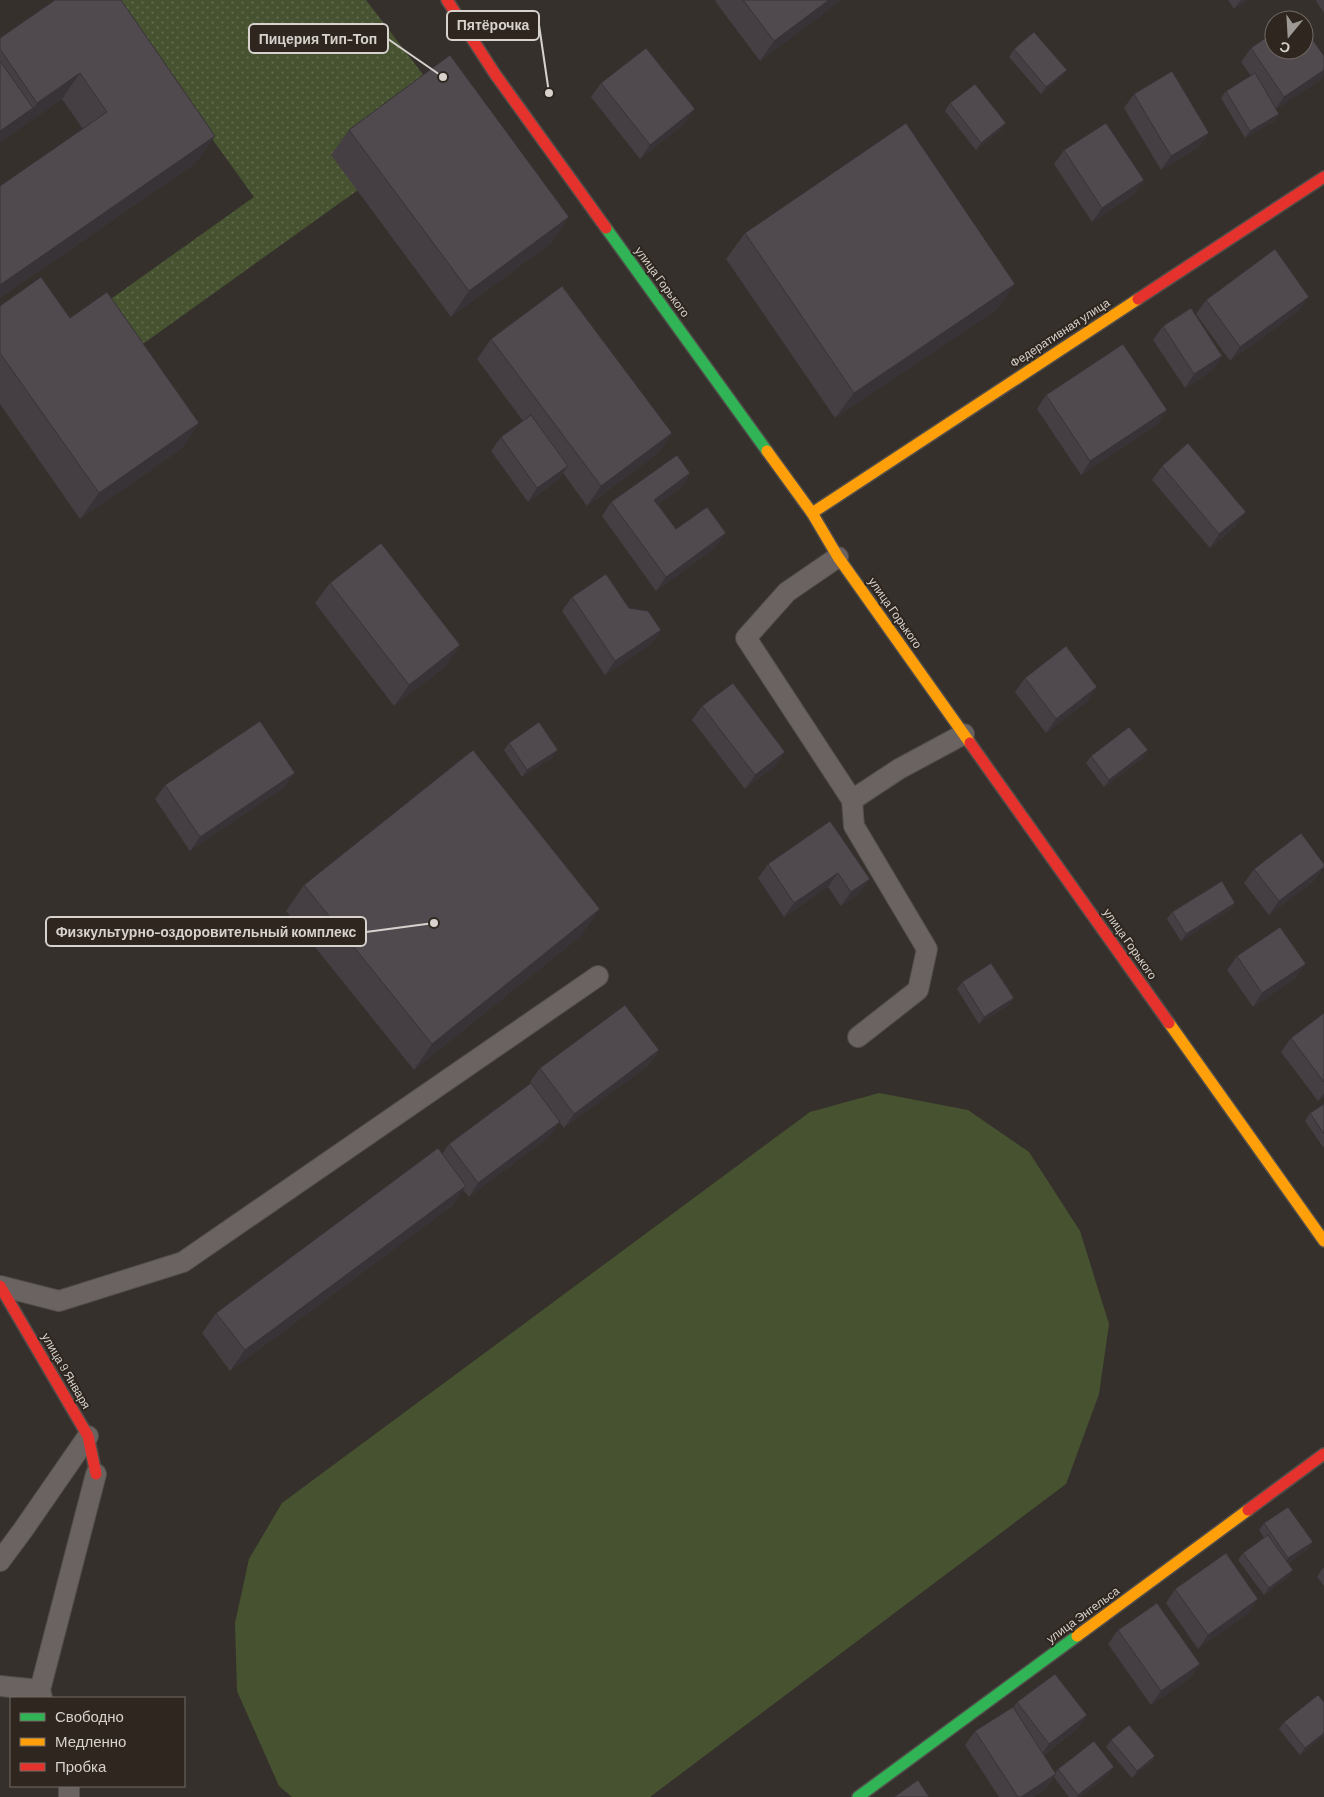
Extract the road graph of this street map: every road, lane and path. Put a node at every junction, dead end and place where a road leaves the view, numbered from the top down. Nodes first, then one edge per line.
1 (447, 0) edge
2 (1324, 177) edge
3 (812, 513) junction
4 (838, 556) junction
5 (964, 734) junction
6 (852, 800) junction
7 (598, 976) dead end
8 (858, 1037) dead end
9 (1324, 1241) edge
10 (0, 1286) edge
11 (88, 1436) junction
12 (1324, 1454) edge
13 (96, 1474) joint
14 (0, 1561) edge
15 (0, 1686) edge
16 (41, 1694) edge
17 (858, 1797) edge

1 - 3 main road, улица Горького
2 - 3 main road, Федеративная улица
3 - 4 main road, улица Горького
4 - 5 main road, улица Горького
4 - 6 lane
5 - 6 lane
5 - 9 main road, улица Горького
6 - 8 lane
7 - 10 lane
10 - 11 main road, улица 9 Января
11 - 13 main road, улица 9 Января
11 - 14 lane
12 - 17 main road, улица Энгельса
13 - 16 lane
15 - 16 lane

